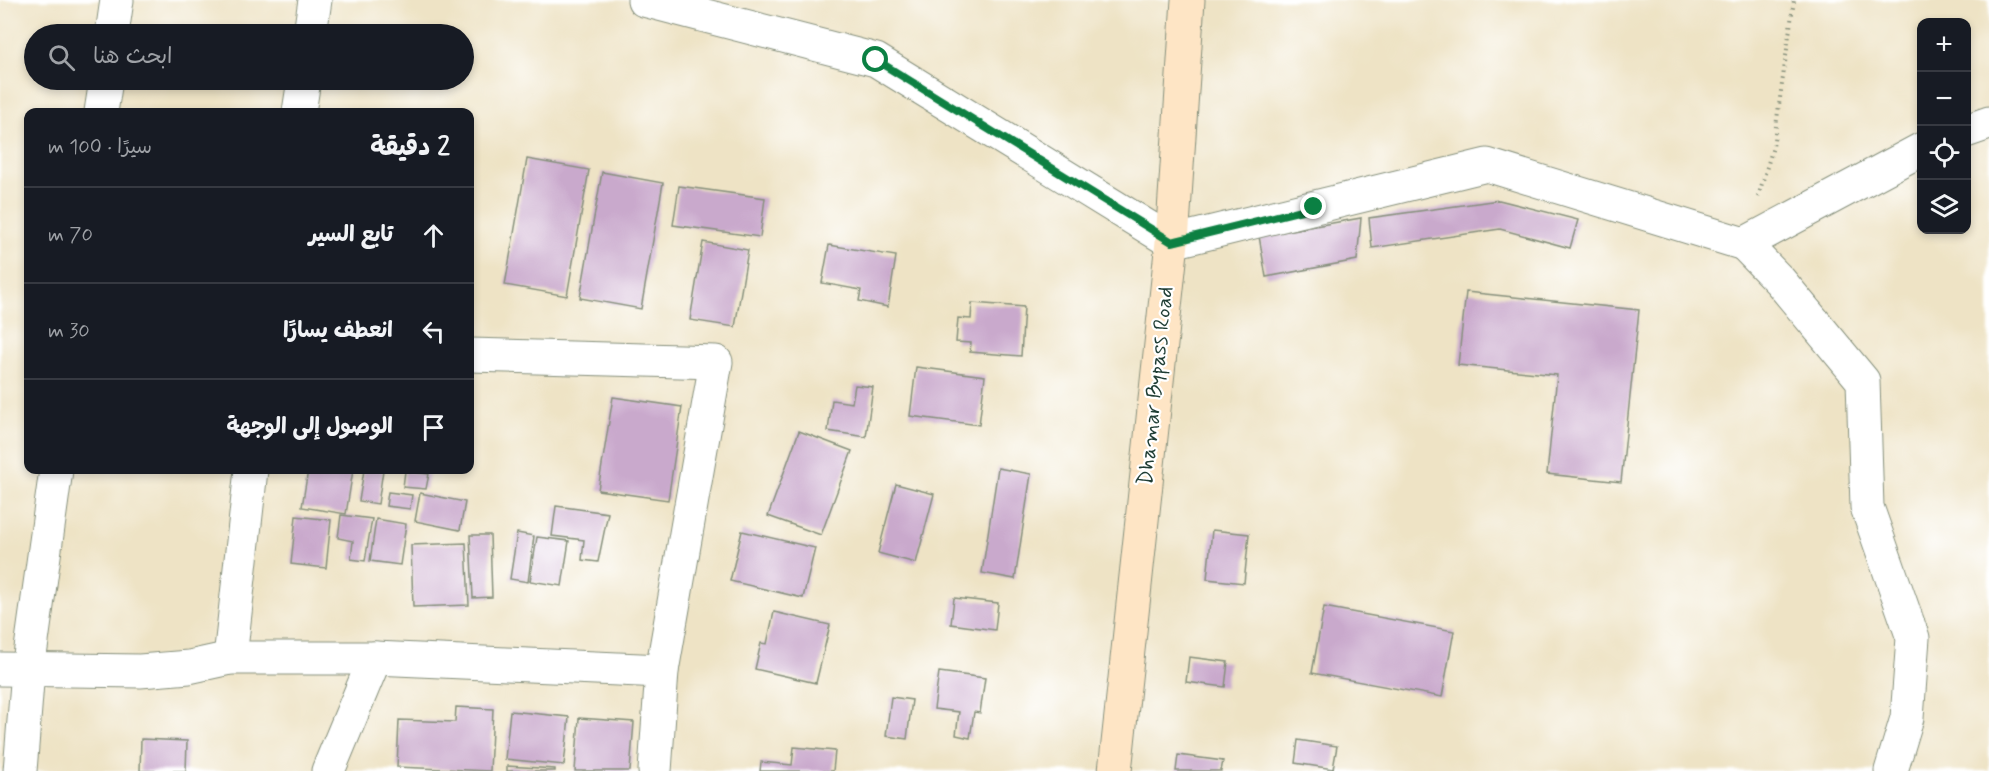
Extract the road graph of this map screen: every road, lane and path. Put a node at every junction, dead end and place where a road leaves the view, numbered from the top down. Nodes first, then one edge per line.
1 (117, 0) edge
2 (315, 0) edge
3 (644, 0) edge
4 (1188, 0) edge
5 (1794, 0) edge
6 (113, 24) edge
7 (311, 24) edge
8 (104, 90) edge
9 (302, 90) edge
10 (102, 108) edge
11 (300, 108) edge
12 (1989, 123) edge
13 (1971, 129) edge
14 (1917, 152) edge
15 (1172, 242) junction
16 (1744, 244) junction
17 (474, 355) edge
18 (56, 474) edge
19 (251, 474) edge
20 (230, 658) junction
21 (375, 658) junction
22 (14, 670) edge
23 (662, 671) junction
24 (21, 771) edge
25 (328, 771) edge
26 (655, 771) edge
27 (1115, 771) edge
28 (1891, 771) edge

1 - 6 street
2 - 7 street
3 - 15 street
4 - 15 main road, Dhamar Bypass Road
5 - 16 path
8 - 10 street
9 - 11 street
12 - 13 street
14 - 16 street
15 - 16 street
15 - 27 main road, Dhamar Bypass Road
16 - 28 street
17 - 23 street
18 - 22 street
19 - 20 street
20 - 21 street
20 - 22 street
21 - 23 street
21 - 25 street
22 - 24 street
23 - 26 street

